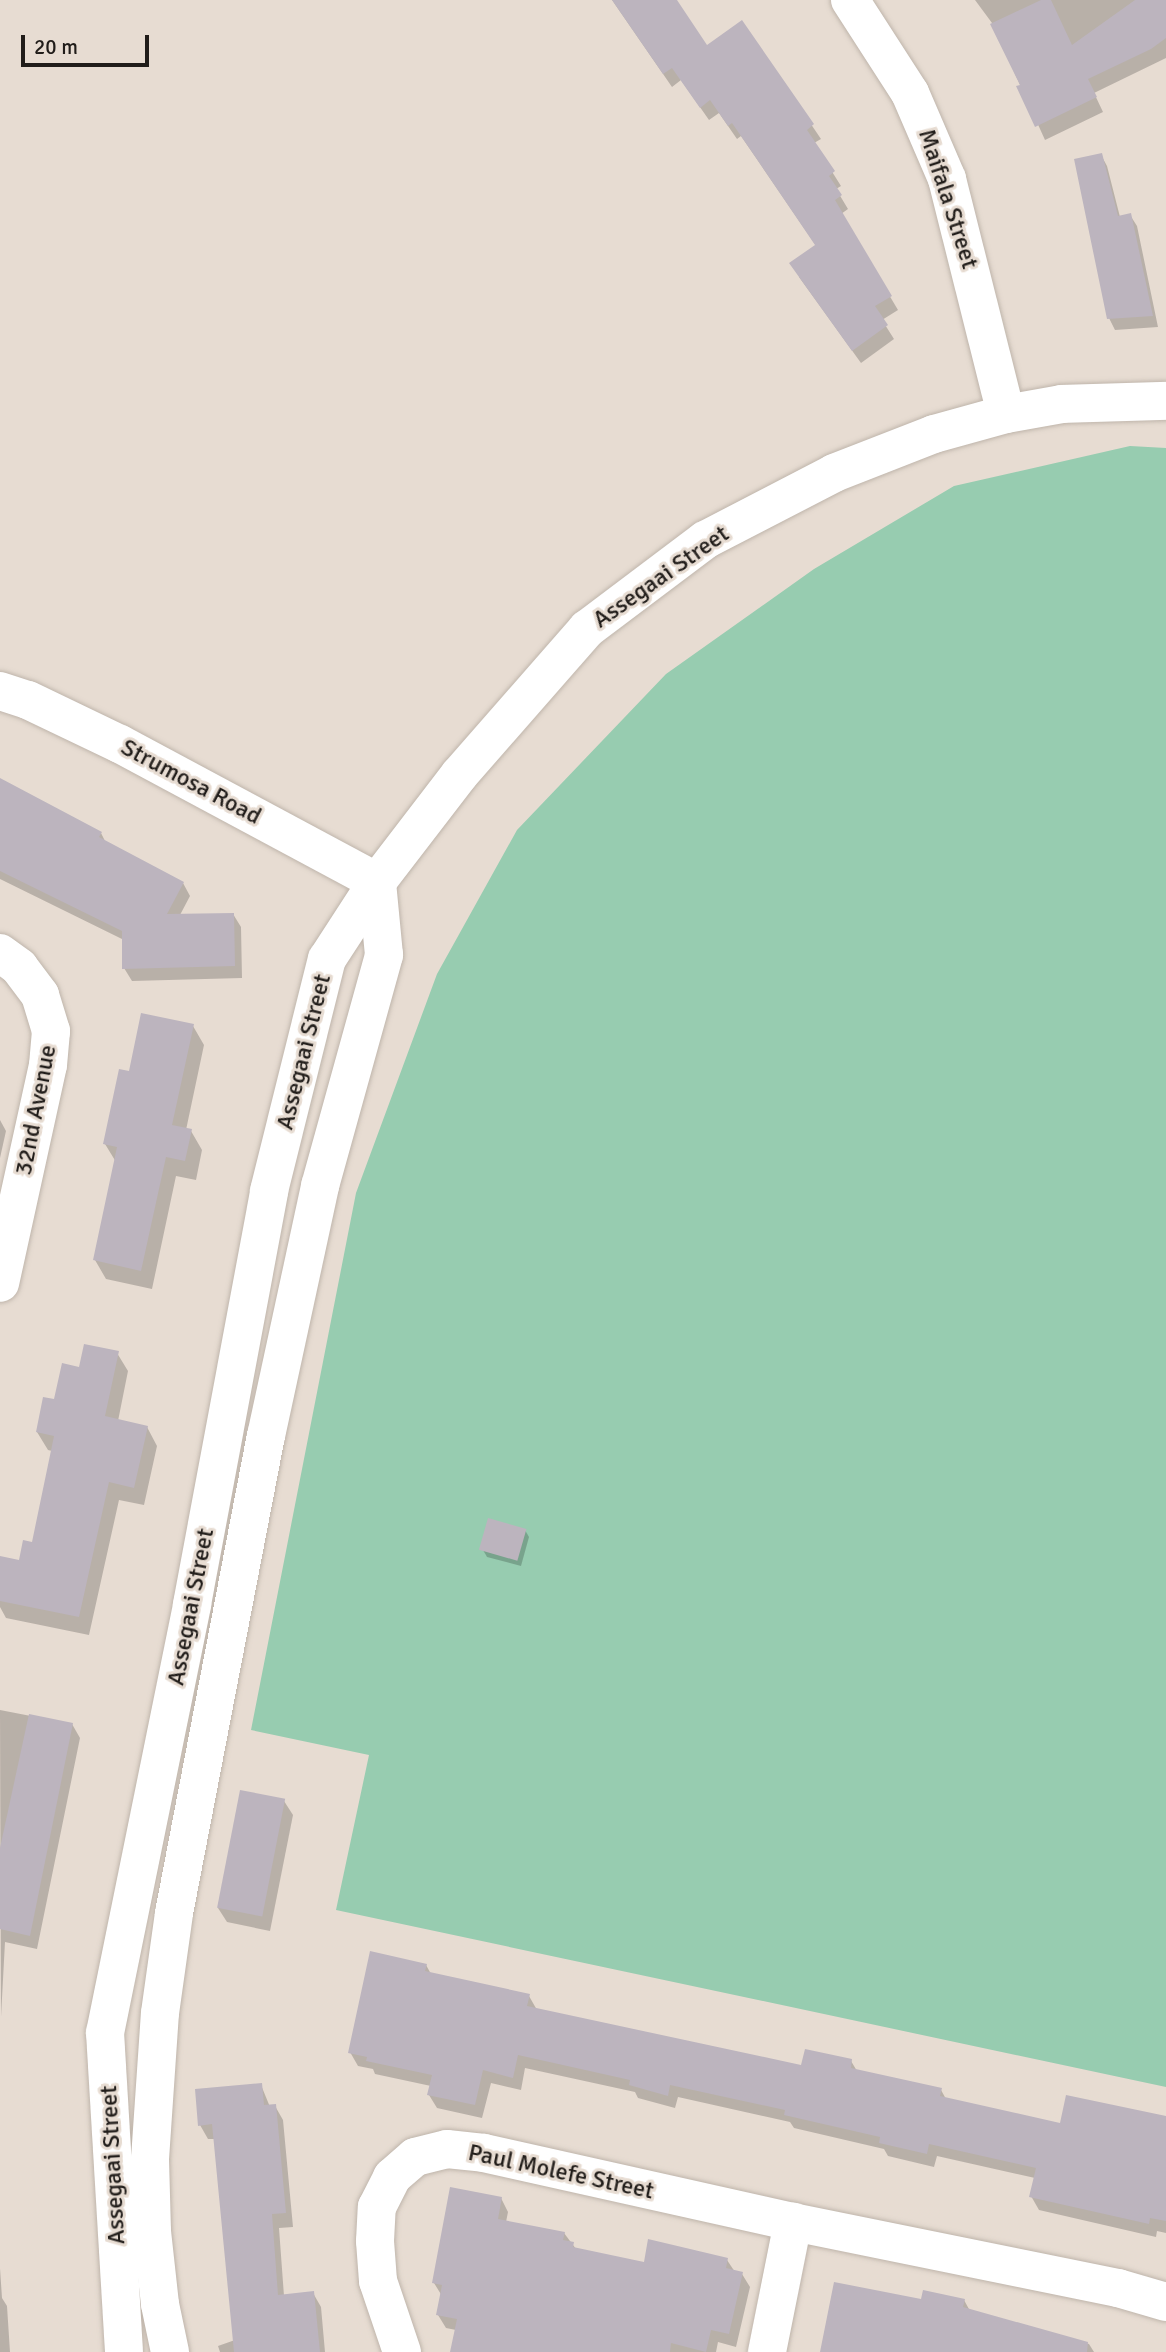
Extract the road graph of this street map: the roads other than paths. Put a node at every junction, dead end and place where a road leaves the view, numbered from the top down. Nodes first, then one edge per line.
1 (850, 0) edge
2 (1166, 401) edge
3 (1006, 414) junction
4 (0, 691) edge
5 (377, 882) junction
6 (0, 953) edge
7 (0, 1283) edge
8 (793, 2222) junction
9 (1166, 2302) edge
10 (124, 2352) edge
11 (170, 2352) edge
12 (402, 2352) edge
13 (767, 2352) edge

1 - 3 street, Maifala Street
2 - 3 street, Assegaai Street
3 - 5 street, Assegaai Street
4 - 5 street, Strumosa Road
5 - 10 street, Assegaai Street
5 - 11 street, Assegaai Street
6 - 7 street, 32nd Avenue
8 - 9 street, Paul Molefe Street
8 - 12 street, Paul Molefe Street
8 - 13 street

